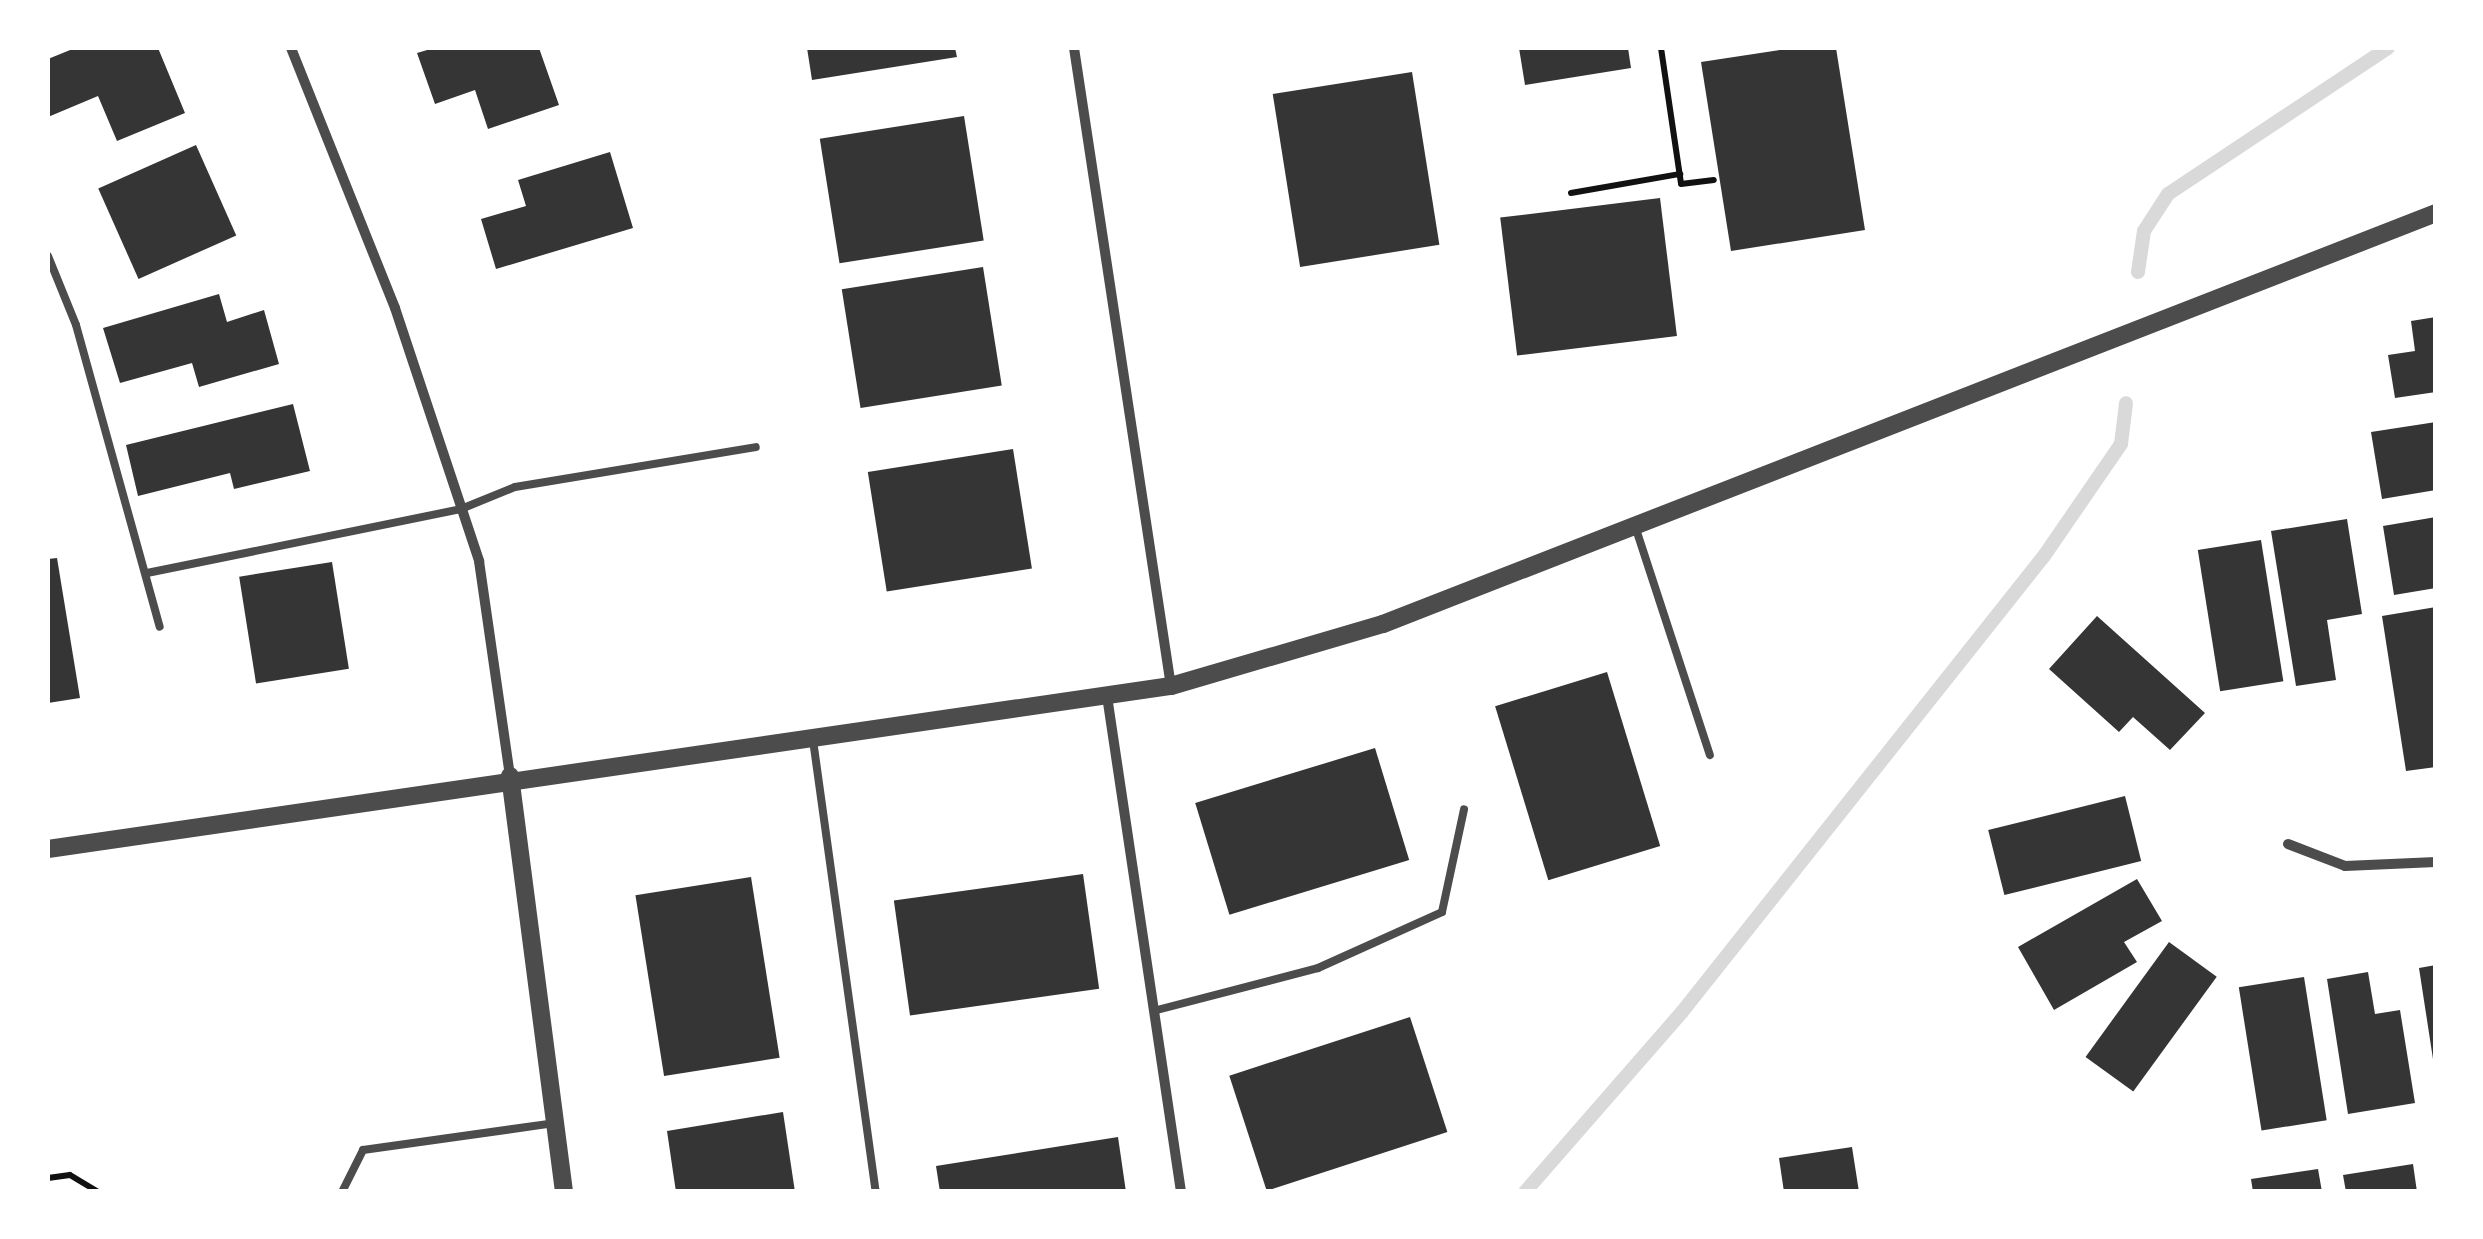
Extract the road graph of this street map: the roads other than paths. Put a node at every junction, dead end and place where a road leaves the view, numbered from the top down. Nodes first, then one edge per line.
1 (292, 48) edge
2 (1074, 48) edge
3 (2436, 213) edge
4 (48, 256) edge
5 (756, 447) dead end
6 (461, 509) junction
7 (1635, 525) junction
8 (147, 572) junction
9 (160, 627) dead end
10 (1171, 686) junction
11 (1107, 696) junction
12 (812, 734) junction
13 (1710, 754) dead end
14 (510, 776) junction
15 (1464, 809) dead end
16 (2288, 844) dead end
17 (48, 850) edge
18 (2436, 862) edge
19 (1157, 1010) junction
20 (554, 1123) junction
21 (342, 1192) edge
22 (564, 1192) edge
23 (876, 1192) edge
24 (1181, 1192) edge

1 - 6 street
2 - 10 street
3 - 7 street
4 - 8 lane
5 - 6 lane
6 - 8 lane
6 - 14 street
7 - 10 street
7 - 13 lane
8 - 9 lane
10 - 11 street
11 - 12 street
11 - 19 street
12 - 14 street
12 - 23 lane
14 - 17 street
14 - 20 street
15 - 19 lane
16 - 18 street
19 - 24 street
20 - 21 lane
20 - 22 street

